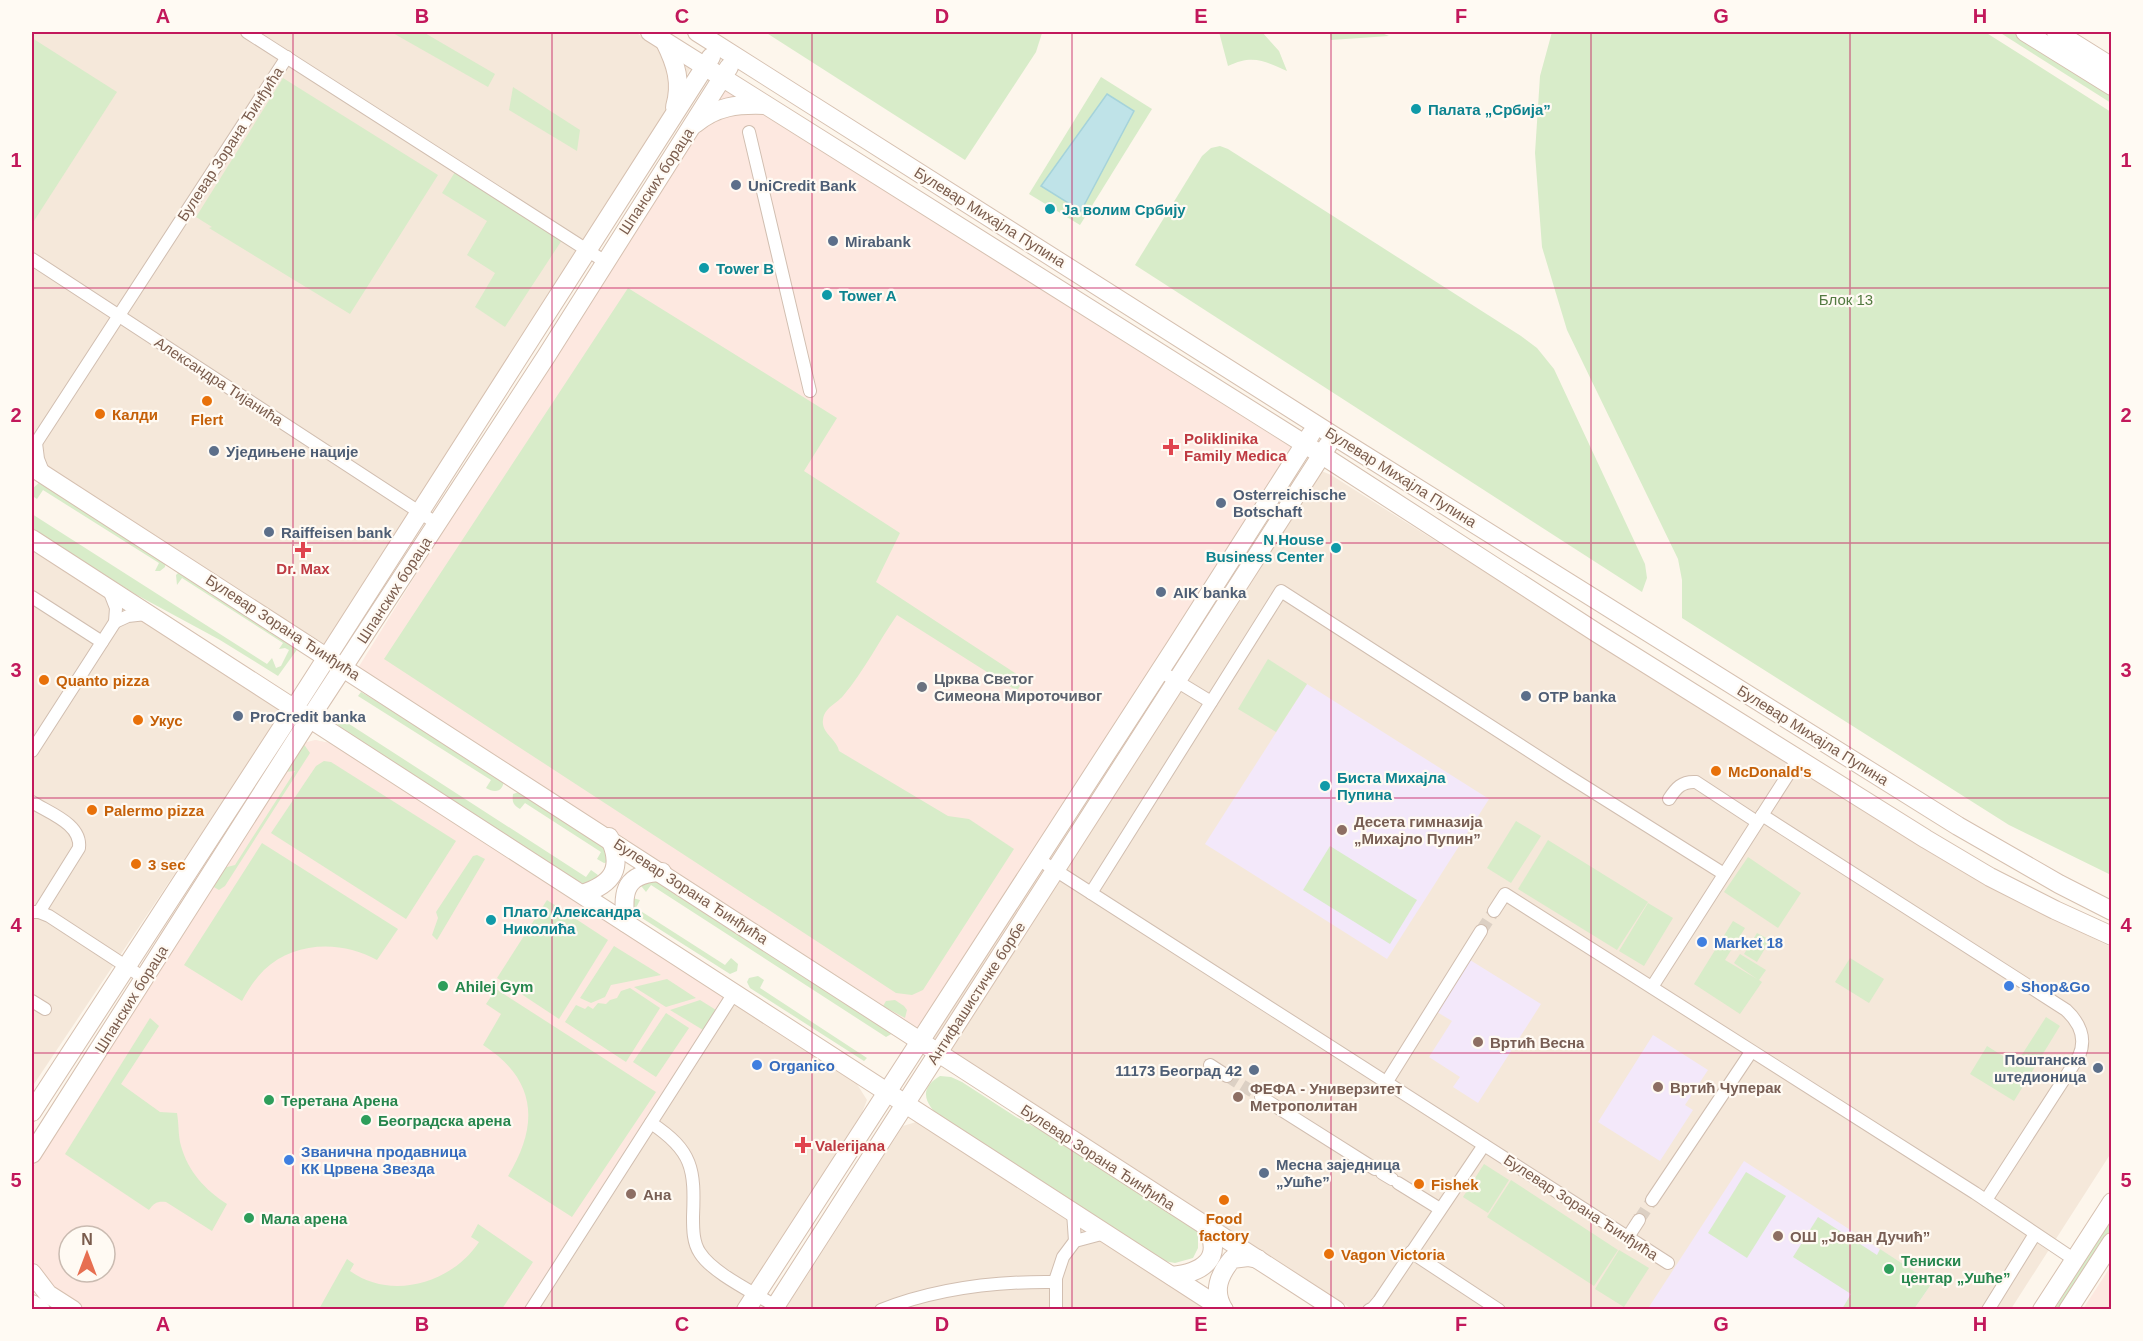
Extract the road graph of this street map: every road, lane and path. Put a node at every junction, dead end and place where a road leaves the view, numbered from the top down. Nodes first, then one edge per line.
1 (247, 32) edge
2 (697, 32) edge
3 (2025, 32) edge
4 (2056, 32) edge
5 (657, 36) edge
6 (718, 45) junction
7 (736, 56) junction
8 (287, 57) junction
9 (705, 66) junction
10 (2112, 67) edge
11 (722, 77) junction
12 (2112, 87) edge
13 (766, 105) junction
14 (673, 117) junction
15 (689, 129) junction
16 (749, 132) dead end
17 (1033, 244) junction
18 (587, 250) junction
19 (32, 259) edge
20 (604, 261) junction
21 (1020, 265) junction
22 (119, 316) junction
23 (810, 392) dead end
24 (1316, 424) junction
25 (1334, 436) junction
26 (34, 444) edge
27 (1304, 444) junction
28 (1322, 455) junction
29 (36, 474) edge
30 (420, 512) junction
31 (436, 523) junction
32 (32, 539) edge
33 (109, 590) junction
34 (32, 597) edge
35 (146, 614) junction
36 (115, 622) junction
37 (1640, 627) junction
38 (102, 642) junction
39 (1624, 650) junction
40 (328, 656) junction
41 (344, 666) junction
42 (1160, 671) junction
43 (1177, 681) junction
44 (1211, 702) junction
45 (294, 708) junction
46 (310, 718) junction
47 (32, 751) edge
48 (1798, 759) junction
49 (1669, 799) dead end
50 (32, 802) edge
51 (1760, 818) junction
52 (609, 837) junction
53 (1038, 860) junction
54 (1055, 870) junction
55 (662, 872) junction
56 (1724, 874) junction
57 (1091, 893) junction
58 (582, 894) junction
59 (1494, 911) tunnel mouth
60 (2112, 911) edge
61 (35, 912) edge
62 (626, 923) junction
63 (1481, 931) tunnel mouth
64 (2112, 936) edge
65 (126, 967) junction
66 (144, 978) junction
67 (1652, 987) junction
68 (734, 993) junction
69 (32, 1000) edge
70 (45, 1009) dead end
71 (919, 1042) junction
72 (1751, 1052) junction
73 (937, 1053) junction
74 (1210, 1065) dead end
75 (1227, 1076) tunnel mouth
76 (1386, 1083) junction
77 (887, 1092) junction
78 (1261, 1096) tunnel mouth
79 (905, 1104) junction
80 (32, 1112) edge
81 (651, 1123) junction
82 (1484, 1144) junction
83 (32, 1154) edge
84 (1652, 1200) tunnel mouth
85 (1986, 1200) junction
86 (2112, 1202) edge
87 (1440, 1209) junction
88 (1073, 1212) junction
89 (1639, 1220) tunnel mouth
90 (1206, 1227) junction
91 (1106, 1233) junction
92 (2035, 1234) junction
93 (1628, 1237) junction
94 (1075, 1240) junction
95 (2112, 1242) edge
96 (1411, 1252) junction
97 (1260, 1260) junction
98 (2074, 1260) junction
99 (1668, 1263) dead end
100 (32, 1273) edge
101 (1172, 1276) junction
102 (1056, 1282) junction
103 (45, 1302) edge
104 (751, 1302) edge
105 (32, 1304) edge
106 (776, 1308) edge
107 (1372, 1309) edge
108 (73, 1310) edge
109 (531, 1310) edge
110 (881, 1310) edge
111 (1056, 1310) edge
112 (1224, 1310) edge
113 (1336, 1310) edge
114 (1499, 1310) edge
115 (1988, 1310) edge
116 (2042, 1310) edge
117 (2068, 1310) edge

1 - 8 street
2 - 6 street, Булевар Михајла Пупина
3 - 12 street
4 - 10 street
5 - 9 street, Булевар Михајла Пупина
5 - 14 street
6 - 7 street, Булевар Михајла Пупина
6 - 9 street, Шпанских бораца
7 - 11 street, Шпанских бораца
7 - 17 street, Булевар Михајла Пупина
8 - 18 street
8 - 22 street, Булевар Зорана Ђинђића
9 - 11 street, Булевар Михајла Пупина
9 - 14 street, Шпанских бораца
11 - 13 street, Булевар Михајла Пупина
11 - 15 street, Шпанских бораца
13 - 15 street
13 - 21 street, Булевар Михајла Пупина
14 - 18 street, Шпанских бораца
15 - 20 street, Шпанских бораца
16 - 23 street
17 - 21 street
17 - 24 street, Булевар Михајла Пупина
18 - 20 street
18 - 30 street, Шпанских бораца
19 - 22 street, Александра Тијанића
20 - 31 street, Шпанских бораца
21 - 27 street, Булевар Михајла Пупина
22 - 26 street, Булевар Зорана Ђинђића
22 - 30 street, Александра Тијанића
24 - 25 street, Булевар Михајла Пупина
24 - 27 street, Антифашистичке борбе
25 - 28 street, Антифашистичке борбе
25 - 37 street, Булевар Михајла Пупина
26 - 29 street, Булевар Зорана Ђинђића
27 - 28 street, Булевар Михајла Пупина
27 - 42 street, Антифашистичке борбе
28 - 39 street, Булевар Михајла Пупина
28 - 43 street, Антифашистичке борбе
29 - 40 street, Булевар Зорана Ђинђића
30 - 31 street, Александра Тијанића
30 - 40 street, Шпанских бораца
31 - 41 street, Шпанских бораца
32 - 33 street
33 - 35 street
33 - 36 street
34 - 38 street
35 - 36 street
35 - 45 street
36 - 38 street
37 - 39 street
37 - 60 street, Булевар Михајла Пупина
38 - 47 street
39 - 48 street, Булевар Михајла Пупина
40 - 41 street, Булевар Зорана Ђинђића
40 - 45 street, Шпанских бораца
41 - 46 street, Шпанских бораца
41 - 52 street, Булевар Зорана Ђинђића
42 - 43 street
42 - 53 street, Антифашистичке борбе
43 - 44 street
43 - 54 street, Антифашистичке борбе
44 - 56 street
44 - 57 street
45 - 46 street
45 - 65 street, Шпанских бораца
46 - 58 street
46 - 66 street, Шпанских бораца
48 - 51 street, Булевар Михајла Пупина
48 - 64 street, Булевар Михајла Пупина
49 - 51 street
50 - 61 street
51 - 56 street, Булевар Михајла Пупина
51 - 85 street
52 - 55 street, Булевар Зорана Ђинђића
52 - 58 street
53 - 54 street, Булевар Зорана Ђинђића
53 - 71 street, Антифашистичке борбе
54 - 57 street, Булевар Зорана Ђинђића
54 - 73 street, Антифашистичке борбе
55 - 62 street
55 - 71 street, Булевар Зорана Ђинђића
56 - 67 street, Булевар Михајла Пупина
57 - 76 street, Булевар Зорана Ђинђића
58 - 62 street
59 - 67 street
61 - 65 street
62 - 68 street
63 - 76 street
65 - 66 street
65 - 80 street, Шпанских бораца
66 - 83 street, Шпанских бораца
67 - 72 street
68 - 77 street
68 - 81 street
69 - 70 street
71 - 73 street, Булевар Зорана Ђинђића
71 - 77 street, Антифашистичке борбе
72 - 84 street
72 - 85 street
73 - 79 street, Антифашистичке борбе
73 - 90 street, Булевар Зорана Ђинђића
74 - 75 street
76 - 82 street, Булевар Зорана Ђинђића
77 - 79 street
77 - 104 street, Антифашистичке борбе
78 - 87 street
79 - 88 street
79 - 106 street, Антифашистичке борбе
81 - 104 street, Антифашистичке борбе
81 - 109 street
82 - 87 street
82 - 93 street, Булевар Зорана Ђинђића
85 - 92 street
86 - 98 street
87 - 96 street
88 - 91 street
88 - 94 street
89 - 93 street
90 - 97 street, Булевар Зорана Ђинђића
90 - 101 street
91 - 94 street
91 - 101 street
92 - 98 street
92 - 115 street
93 - 99 street, Булевар Зорана Ђинђића
94 - 102 street
95 - 117 street
96 - 107 street
96 - 114 street
97 - 112 street
97 - 113 street, Булевар Зорана Ђинђића
98 - 116 street
100 - 103 street
101 - 112 street
102 - 110 street
102 - 111 street
103 - 105 street
103 - 108 street
104 - 106 street, Антифашистичке борбе

